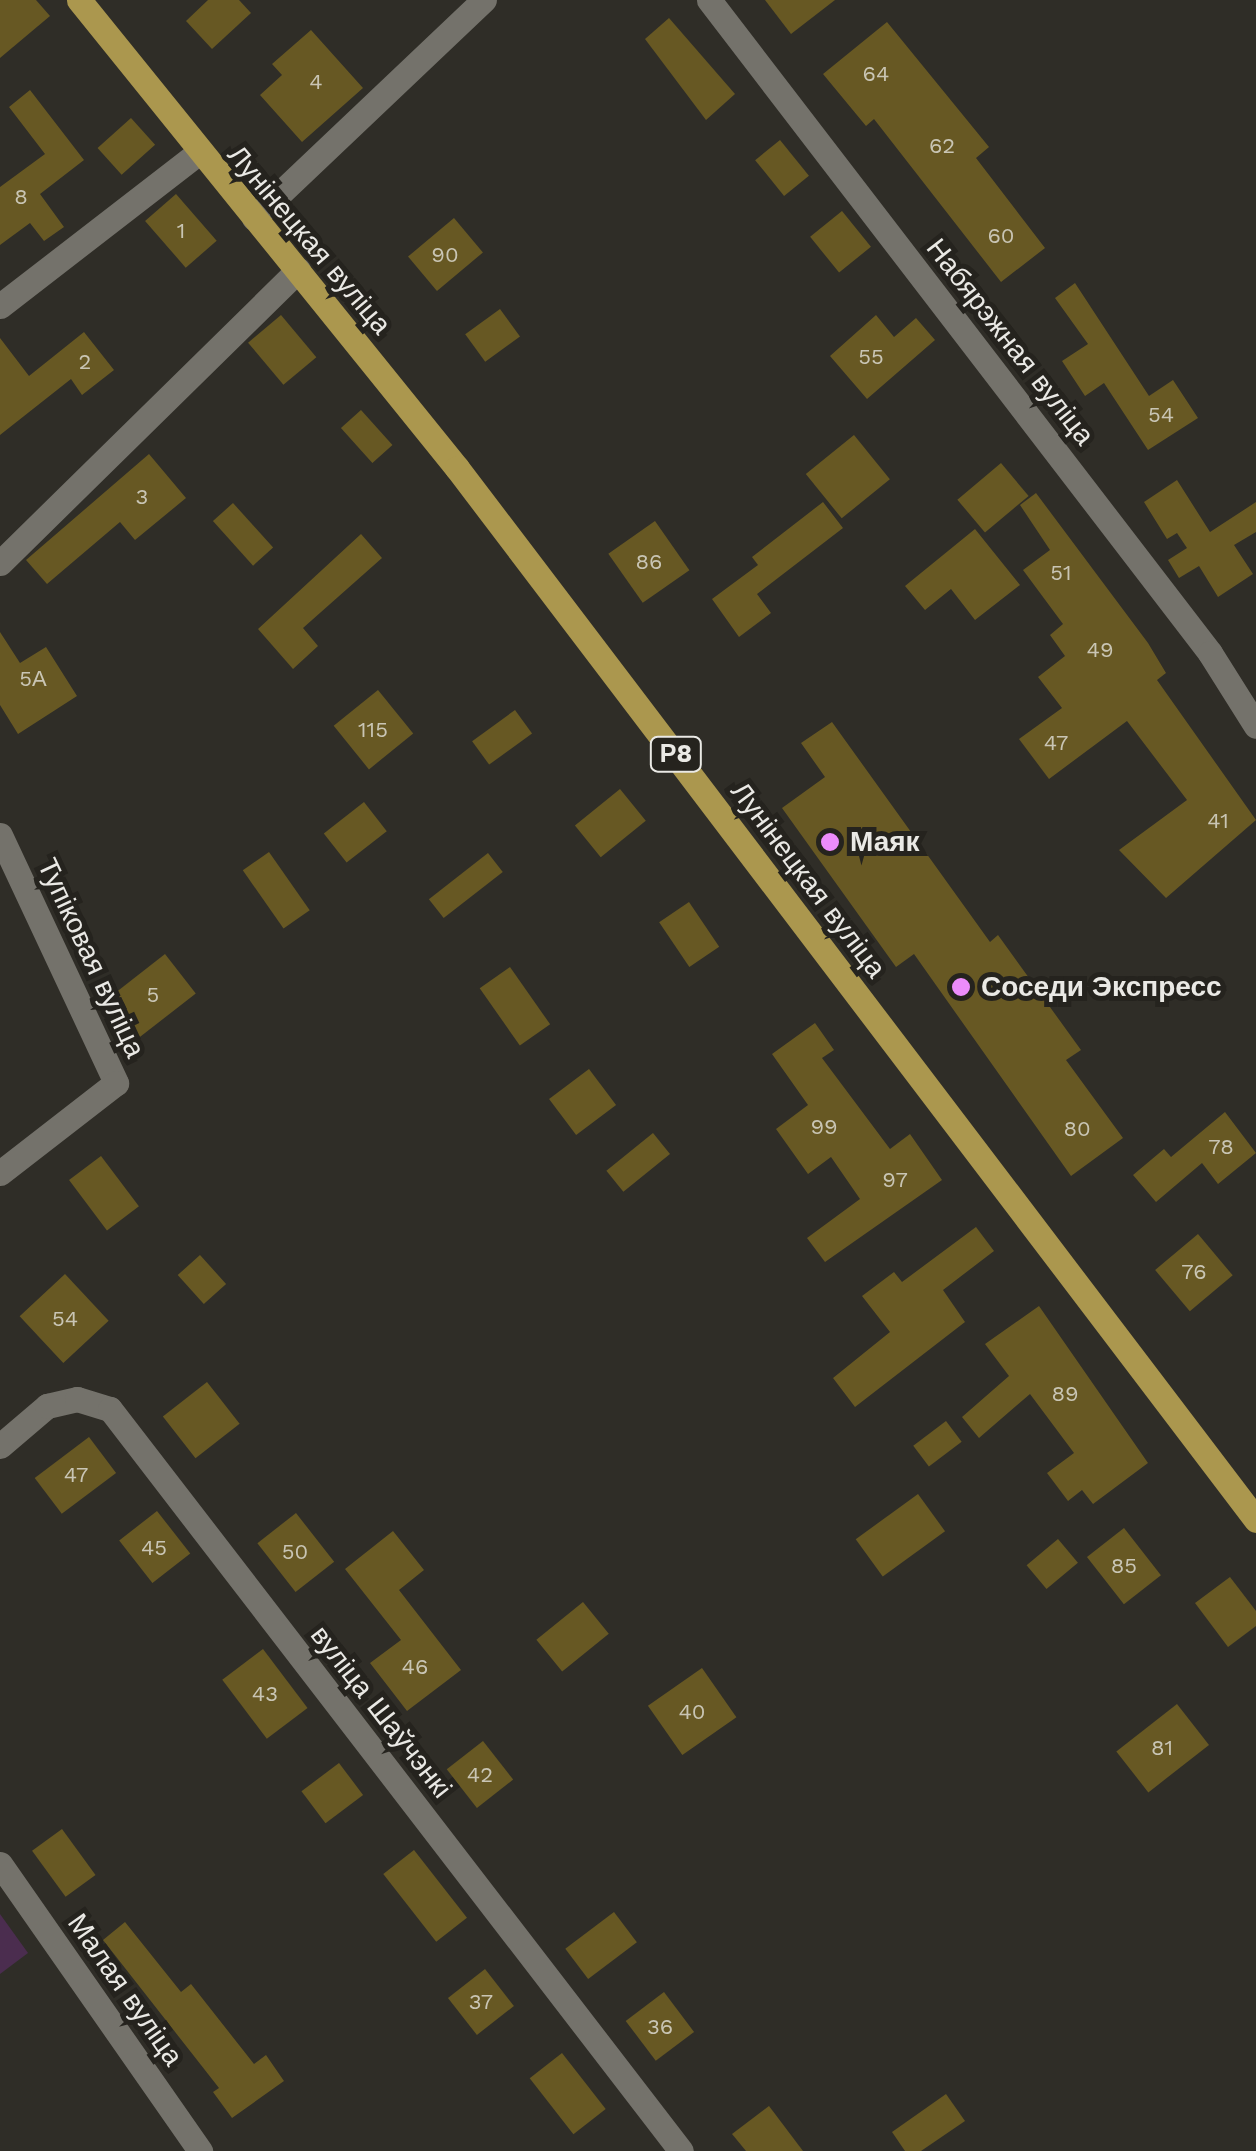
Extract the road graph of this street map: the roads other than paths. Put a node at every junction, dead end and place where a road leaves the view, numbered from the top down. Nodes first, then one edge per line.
1 (79, 0) edge
2 (484, 0) edge
3 (709, 0) edge
4 (198, 152) junction
5 (254, 218) junction
6 (298, 270) junction
7 (0, 306) edge
8 (0, 563) edge
9 (1256, 726) edge
10 (0, 835) edge
11 (0, 1173) edge
12 (0, 1446) edge
13 (1256, 1520) edge
14 (0, 1864) edge
15 (200, 2151) edge
16 (681, 2151) edge

1 - 4 main road, Лунінецкая вуліца / Р8
2 - 5 street
3 - 9 street, Набярэжная вуліца
4 - 5 main road, Лунінецкая вуліца / Р8
4 - 7 street
5 - 6 main road, Лунінецкая вуліца / Р8
6 - 8 street
6 - 13 main road, Лунінецкая вуліца / Р8
10 - 11 street, Тупіковая вуліца
12 - 16 street, вуліца Шаўчэнкі
14 - 15 street, Малая вуліца

